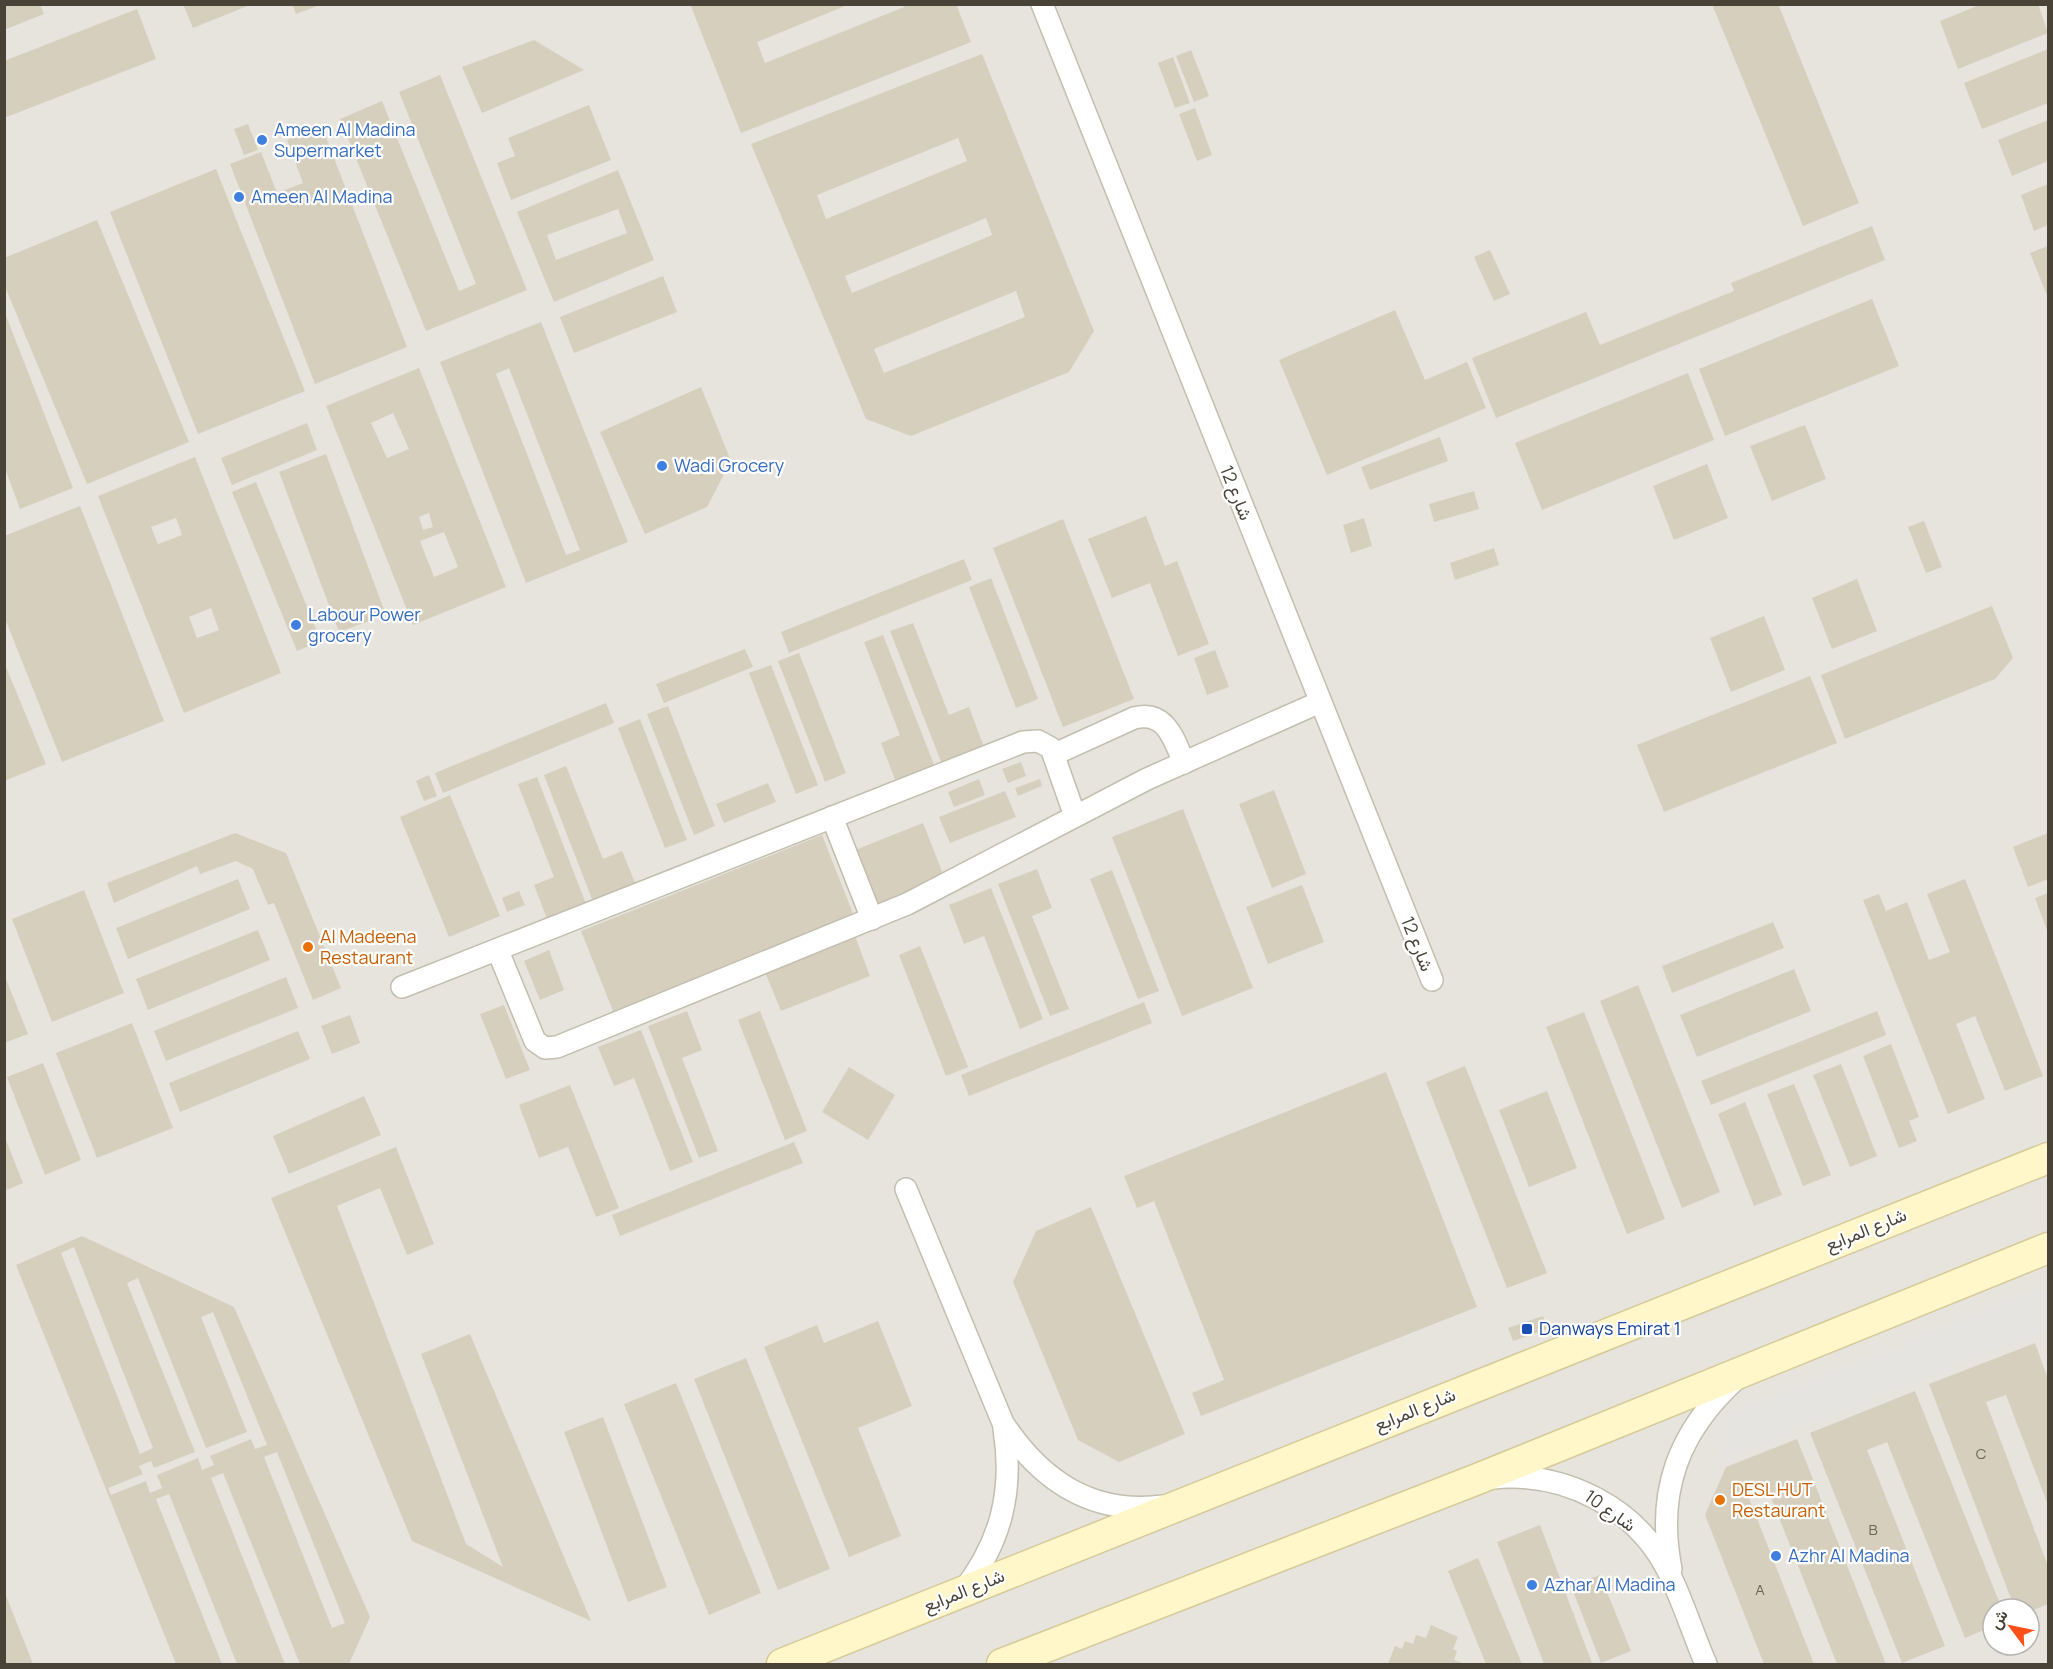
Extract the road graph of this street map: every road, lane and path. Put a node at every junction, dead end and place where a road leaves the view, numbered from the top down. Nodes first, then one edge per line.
1 (1042, 4) edge
2 (1320, 702) junction
3 (1055, 754) junction
4 (1184, 763) junction
5 (1075, 816) junction
6 (831, 817) junction
7 (872, 918) junction
8 (498, 951) junction
9 (1432, 980) dead end
10 (402, 987) dead end
11 (2049, 1158) edge
12 (906, 1189) dead end
13 (2049, 1248) edge
14 (1746, 1370) junction
15 (1003, 1423) junction
16 (1475, 1480) junction
17 (1179, 1504) junction
18 (963, 1591) junction
19 (1677, 1593) junction
20 (782, 1665) edge
21 (1002, 1665) edge
22 (1706, 1665) edge

1 - 2 street, شارع 12
2 - 4 street
2 - 9 street, شارع 12
3 - 4 street
3 - 5 street
3 - 6 street
4 - 5 street
5 - 7 street
6 - 7 street
6 - 8 street
7 - 8 street
8 - 10 street
11 - 17 main road, شارع المرابع
12 - 15 street
13 - 14 main road
14 - 16 main road
14 - 19 street, شارع 10
15 - 17 street
15 - 18 street
16 - 19 street, شارع 10
16 - 21 main road
17 - 18 main road, شارع المرابع
18 - 20 main road, شارع المرابع
19 - 22 street, شارع 10

